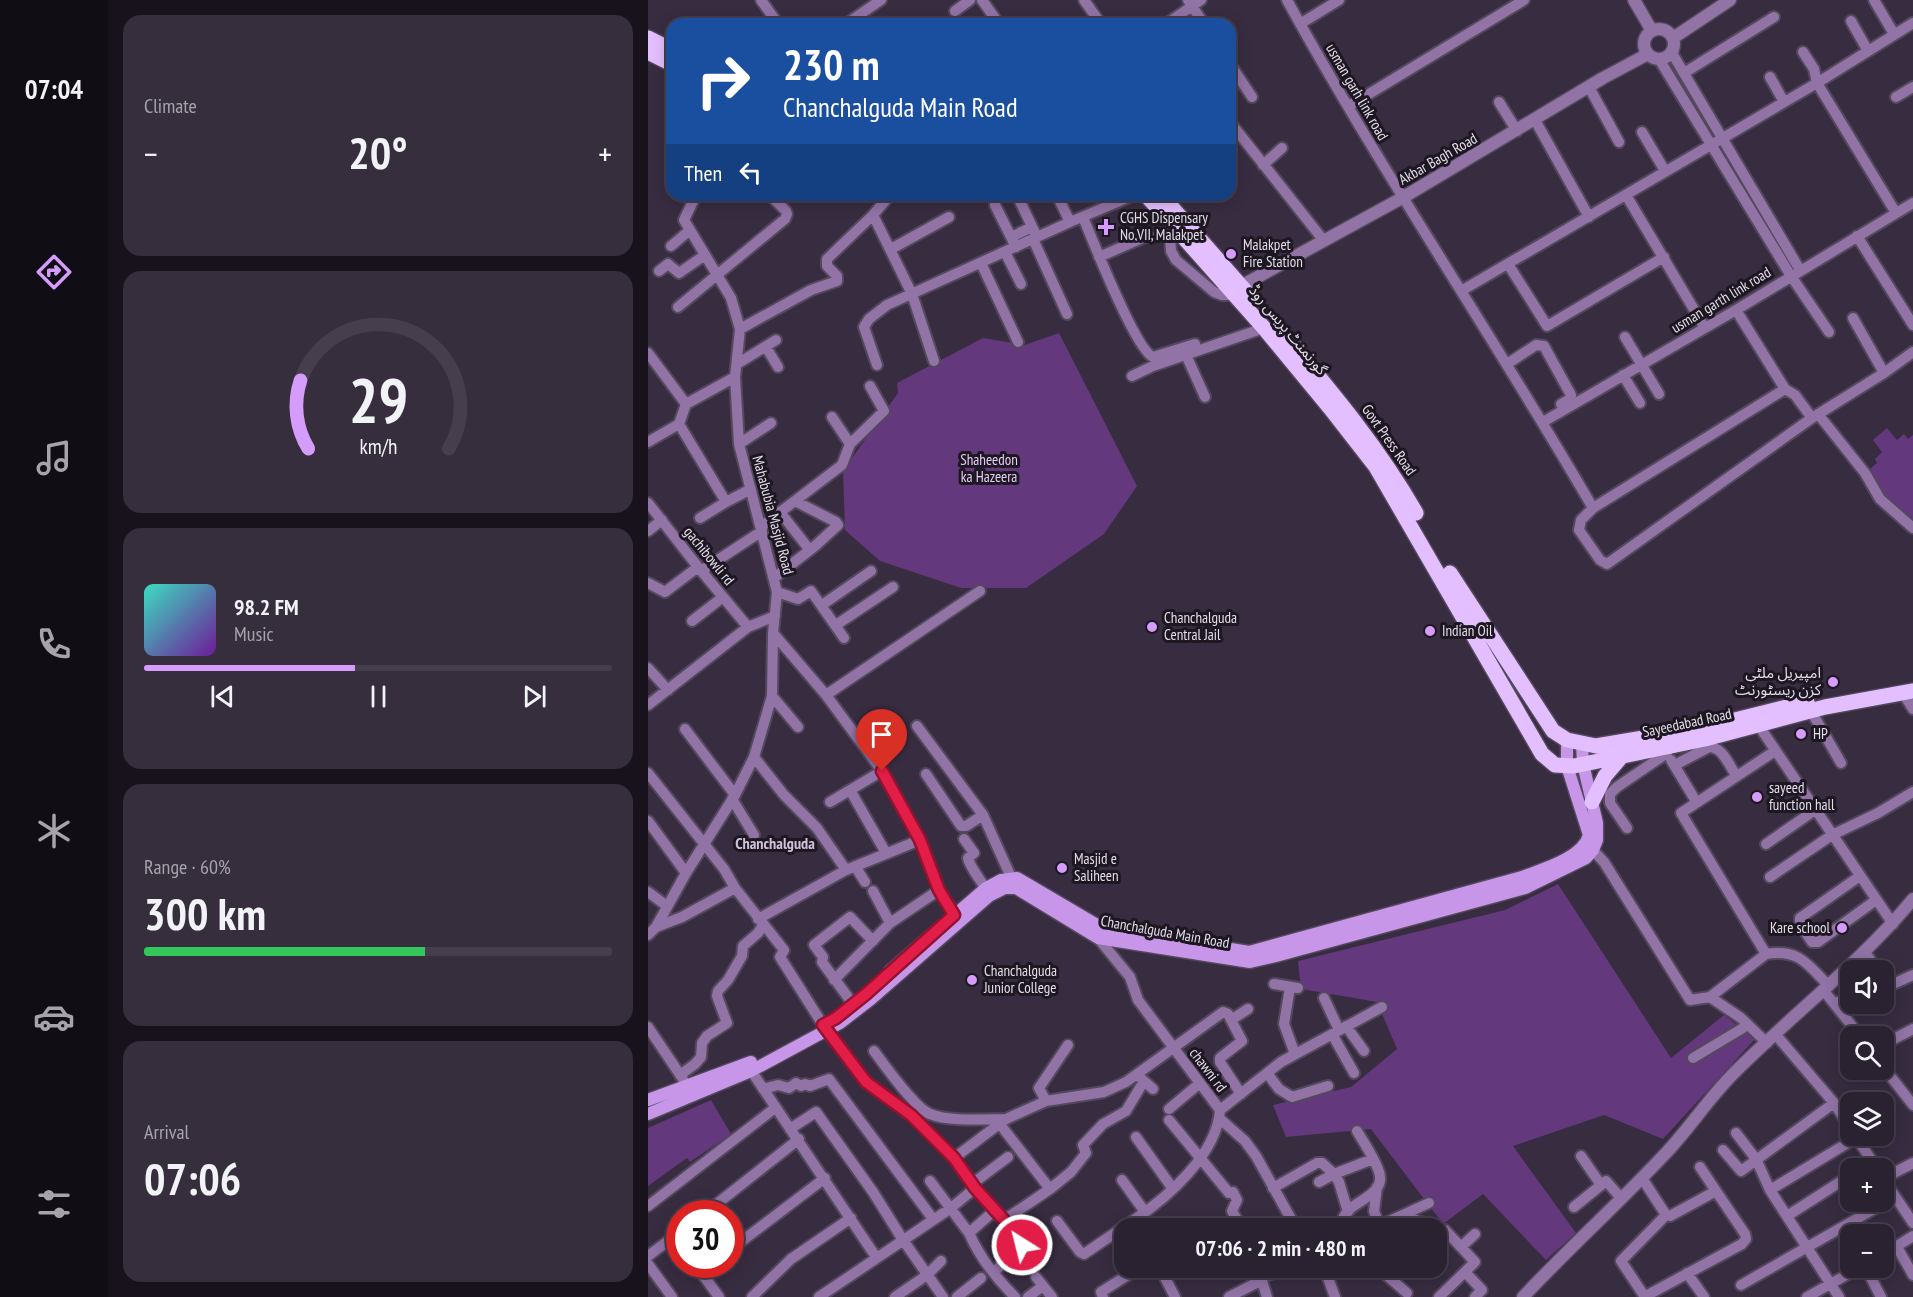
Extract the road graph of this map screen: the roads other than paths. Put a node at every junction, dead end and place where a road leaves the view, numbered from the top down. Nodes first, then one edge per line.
1 (761, 0) edge
2 (880, 0) edge
3 (970, 0) edge
4 (982, 0) edge
5 (1084, 0) edge
6 (1287, 0) edge
7 (1340, 0) edge
8 (1524, 0) edge
9 (1634, 0) edge
10 (1730, 0) edge
11 (1874, 0) edge
12 (1193, 2) edge
13 (1505, 5) edge
14 (955, 11) dead end
15 (1774, 17) dead end
16 (774, 18) edge
17 (864, 18) edge
18 (995, 18) edge
19 (1097, 18) edge
20 (1173, 18) edge
21 (1201, 18) edge
22 (1851, 21) dead end
23 (1300, 24) junction
24 (1911, 27) edge
25 (1652, 31) junction
26 (1894, 34) junction
27 (648, 38) edge
28 (1673, 38) junction
29 (666, 47) edge
30 (1868, 51) junction
31 (648, 52) edge
32 (1672, 52) junction
33 (1803, 52) dead end
34 (1653, 57) junction
35 (666, 61) edge
36 (1684, 73) junction
37 (1770, 77) dead end
38 (1236, 82) edge
39 (1817, 83) junction
40 (1589, 87) junction
41 (1913, 87) edge
42 (1252, 97) dead end
43 (1896, 98) dead end
44 (1499, 102) dead end
45 (1784, 102) junction
46 (1348, 106) junction
47 (1535, 120) junction
48 (1236, 130) edge
49 (1517, 130) junction
50 (1642, 132) dead end
51 (1723, 138) junction
52 (1619, 142) dead end
53 (1711, 144) junction
54 (1282, 148) dead end
55 (1263, 165) junction
56 (1665, 171) junction
57 (1626, 195) junction
58 (1402, 198) junction
59 (693, 201) edge
60 (777, 201) edge
61 (885, 201) edge
62 (1020, 201) edge
63 (1060, 201) edge
64 (1120, 201) edge
65 (1151, 201) edge
66 (1166, 201) edge
67 (1913, 203) edge
68 (995, 205) dead end
69 (1896, 213) junction
70 (873, 215) junction
71 (949, 217) dead end
72 (1083, 217) junction
73 (1589, 217) junction
74 (1070, 222) junction
75 (690, 230) junction
76 (1034, 234) junction
77 (1149, 235) dead end
78 (1857, 236) junction
79 (1324, 241) junction
80 (1013, 242) junction
81 (671, 246) dead end
82 (891, 249) junction
83 (1005, 252) junction
84 (705, 255) junction
85 (1100, 257) junction
86 (1664, 257) junction
87 (981, 263) junction
88 (1508, 264) junction
89 (659, 271) dead end
90 (1795, 273) junction
91 (717, 276) junction
92 (1021, 284) dead end
93 (1238, 290) junction
94 (1461, 291) junction
95 (912, 294) junction
96 (678, 307) dead end
97 (1736, 310) junction
98 (1067, 314) dead end
99 (1853, 318) dead end
100 (1913, 326) edge
101 (1705, 327) junction
102 (1264, 328) junction
103 (740, 329) junction
104 (1829, 332) dead end
105 (1625, 337) dead end
106 (776, 340) dead end
107 (1018, 342) dead end
108 (1195, 344) dead end
109 (765, 346) junction
110 (1913, 352) edge
111 (648, 353) edge
112 (1186, 355) junction
113 (934, 361) dead end
114 (1509, 363) junction
115 (736, 364) junction
116 (877, 364) dead end
117 (1642, 364) junction
118 (652, 366) edge
119 (778, 367) dead end
120 (1884, 373) junction
121 (1623, 375) junction
122 (1132, 376) dead end
123 (735, 377) junction
124 (870, 386) dead end
125 (1785, 389) junction
126 (1659, 394) dead end
127 (1205, 397) dead end
128 (1640, 403) dead end
129 (686, 404) junction
130 (1815, 416) junction
131 (832, 417) dead end
132 (1543, 422) junction
133 (771, 423) dead end
134 (679, 424) junction
135 (648, 442) edge
136 (739, 444) junction
137 (850, 444) junction
138 (751, 489) junction
139 (795, 501) junction
140 (726, 502) junction
141 (648, 503) edge
142 (1593, 508) junction
143 (780, 512) junction
144 (700, 518) dead end
145 (662, 520) junction
146 (1913, 528) edge
147 (762, 529) junction
148 (648, 531) edge
149 (809, 549) junction
150 (699, 569) junction
151 (871, 571) dead end
152 (774, 578) junction
153 (648, 583) edge
154 (893, 587) dead end
155 (980, 591) dead end
156 (777, 592) junction
157 (723, 597) junction
158 (822, 606) junction
159 (775, 616) junction
160 (692, 621) dead end
161 (836, 626) junction
162 (748, 627) junction
163 (773, 633) junction
164 (844, 638) dead end
165 (648, 668) edge
166 (1913, 681) edge
167 (668, 690) junction
168 (1908, 692) edge
169 (826, 695) junction
170 (772, 696) junction
171 (648, 705) edge
172 (1913, 709) edge
173 (1811, 711) junction
174 (917, 726) dead end
175 (1759, 726) junction
176 (798, 727) dead end
177 (685, 729) dead end
178 (1582, 743) junction
179 (1665, 750) junction
180 (1775, 751) junction
181 (1622, 756) junction
182 (754, 758) junction
183 (1841, 763) dead end
184 (1675, 765) junction
185 (1575, 766) junction
186 (882, 771) junction
187 (1734, 772) dead end
188 (648, 773) edge
189 (926, 774) dead end
190 (850, 790) junction
191 (1913, 792) edge
192 (733, 797) junction
193 (1694, 798) dead end
194 (830, 802) dead end
195 (1592, 802) junction
196 (1815, 810) junction
197 (983, 815) junction
198 (648, 821) edge
199 (1627, 828) dead end
200 (754, 835) dead end
201 (1832, 835) junction
202 (964, 839) dead end
203 (920, 840) junction
204 (704, 844) junction
205 (1766, 844) dead end
206 (1590, 847) junction
207 (886, 854) junction
208 (851, 868) junction
209 (686, 873) junction
210 (1860, 876) junction
211 (1770, 877) dead end
212 (865, 882) dead end
213 (1011, 882) junction
214 (735, 888) junction
215 (939, 890) junction
216 (873, 891) dead end
217 (648, 892) edge
218 (988, 892) junction
219 (1913, 899) edge
220 (1876, 900) junction
221 (667, 906) junction
222 (956, 918) junction
223 (761, 922) junction
224 (890, 923) junction
225 (1893, 924) junction
226 (652, 931) edge
227 (1100, 933) junction
228 (873, 942) junction
229 (1864, 952) junction
230 (1766, 954) junction
231 (1870, 960) edge
232 (1913, 975) edge
233 (834, 980) junction
234 (1894, 982) edge
235 (1274, 984) dead end
236 (1827, 988) junction
237 (1710, 997) junction
238 (1324, 998) dead end
239 (1840, 1001) edge
240 (1834, 1003) junction
241 (853, 1004) junction
242 (1382, 1007) dead end
243 (1248, 1009) dead end
244 (1231, 1020) junction
245 (1748, 1025) junction
246 (1852, 1026) edge
247 (648, 1028) edge
248 (825, 1028) junction
249 (1913, 1029) edge
250 (1339, 1030) junction
251 (1771, 1039) junction
252 (1894, 1039) edge
253 (1068, 1045) dead end
254 (1173, 1049) junction
255 (874, 1051) dead end
256 (1364, 1051) dead end
257 (1295, 1054) junction
258 (1693, 1058) dead end
259 (749, 1068) junction
260 (1267, 1073) junction
261 (1354, 1073) dead end
262 (1141, 1078) junction
263 (1894, 1080) edge
264 (1200, 1083) junction
265 (686, 1086) junction
266 (1328, 1086) dead end
267 (763, 1089) junction
268 (1153, 1089) dead end
269 (1241, 1094) junction
270 (648, 1100) edge
271 (1046, 1101) junction
272 (1834, 1103) junction
273 (1912, 1103) edge
274 (920, 1107) junction
275 (775, 1108) junction
276 (1840, 1112) edge
277 (648, 1114) edge
278 (1220, 1114) junction
279 (911, 1115) junction
280 (1003, 1121) junction
281 (790, 1129) junction
282 (1357, 1131) dead end
283 (1736, 1133) dead end
284 (1136, 1137) dead end
285 (799, 1140) junction
286 (1840, 1143) edge
287 (1723, 1150) dead end
288 (1581, 1156) dead end
289 (1008, 1157) dead end
290 (954, 1158) junction
291 (1202, 1158) junction
292 (1373, 1159) junction
293 (1756, 1159) junction
294 (1913, 1163) edge
295 (1700, 1167) dead end
296 (1894, 1173) edge
297 (1334, 1174) junction
298 (825, 1178) junction
299 (1641, 1178) junction
300 (1122, 1180) dead end
301 (930, 1181) dead end
302 (1319, 1182) dead end
303 (1840, 1182) edge
304 (1601, 1185) junction
305 (974, 1186) junction
306 (1377, 1187) junction
307 (1273, 1188) junction
308 (1050, 1189) junction
309 (1173, 1189) junction
310 (1770, 1190) junction
311 (1716, 1191) junction
312 (1895, 1197) joint
313 (1620, 1198) junction
314 (722, 1200) edge
315 (1429, 1203) dead end
316 (648, 1206) edge
317 (1574, 1207) dead end
318 (951, 1208) junction
319 (995, 1210) junction
320 (1145, 1212) junction
321 (1348, 1212) junction
322 (1666, 1215) junction
323 (1404, 1216) junction
324 (1787, 1216) junction
325 (852, 1218) junction
326 (1140, 1218) edge
327 (1236, 1218) edge
328 (1290, 1218) edge
329 (1344, 1218) edge
330 (1375, 1218) edge
331 (1399, 1218) edge
332 (933, 1219) junction
333 (1004, 1220) junction
334 (1057, 1221) dead end
335 (1913, 1222) edge
336 (969, 1233) junction
337 (1475, 1234) dead end
338 (1913, 1236) edge
339 (1114, 1237) edge
340 (744, 1239) edge
341 (903, 1240) junction
342 (666, 1245) edge
343 (1461, 1247) junction
344 (1897, 1247) junction
345 (1807, 1248) junction
346 (1894, 1249) edge
347 (648, 1256) edge
348 (876, 1257) junction
349 (941, 1261) dead end
350 (648, 1264) edge
351 (994, 1272) junction
352 (1465, 1272) junction
353 (1687, 1273) junction
354 (927, 1275) junction
355 (1913, 1275) edge
356 (705, 1278) edge
357 (981, 1278) dead end
358 (1123, 1278) edge
359 (1165, 1278) edge
360 (1256, 1278) edge
361 (1261, 1278) edge
362 (1328, 1278) edge
363 (1390, 1278) edge
364 (1842, 1278) edge
365 (1871, 1278) edge
366 (1831, 1284) junction
367 (1741, 1285) dead end
368 (1407, 1293) dead end
369 (672, 1297) edge
370 (719, 1297) edge
371 (752, 1297) edge
372 (819, 1297) edge
373 (895, 1297) edge
374 (943, 1297) edge
375 (957, 1297) edge
376 (1015, 1297) edge
377 (1028, 1297) edge
378 (1052, 1297) edge
379 (1103, 1297) edge
380 (1175, 1297) edge
381 (1229, 1297) edge
382 (1267, 1297) edge
383 (1335, 1297) edge
384 (1439, 1297) edge
385 (1474, 1297) edge
386 (1523, 1297) edge
387 (1644, 1297) edge
388 (1704, 1297) edge
389 (1807, 1297) edge
390 (1839, 1297) edge
391 (1881, 1297) edge

1 - 16 street
2 - 17 street
3 - 14 street
4 - 18 street
5 - 19 street
6 - 23 street, usman garh link road
7 - 23 street
8 - 13 street
9 - 25 street
10 - 28 street
11 - 26 street
12 - 20 street
12 - 21 street
13 - 46 street
15 - 36 street
22 - 30 street
23 - 46 street, usman garh link road
24 - 26 street
25 - 28 street
25 - 34 street
26 - 30 street
27 - 29 main road
28 - 32 street
30 - 39 street
31 - 35 main road
32 - 34 street, Akbar Bagh Road
32 - 36 street
33 - 39 street
34 - 40 street, Akbar Bagh Road
34 - 53 street
36 - 51 street
37 - 45 street
38 - 42 street
39 - 45 street
39 - 69 street
40 - 47 street, Akbar Bagh Road
40 - 52 street
41 - 43 street
44 - 49 street
45 - 51 street
46 - 58 street, usman garh link road
47 - 49 street, Akbar Bagh Road
47 - 73 street
48 - 55 street
49 - 58 street, Akbar Bagh Road
50 - 56 street
51 - 53 street
51 - 90 street
53 - 56 street
53 - 90 street
54 - 55 street
55 - 79 street
56 - 57 street
57 - 73 street
57 - 86 street
58 - 79 street, Akbar Bagh Road
58 - 94 street
59 - 75 street
60 - 91 street
61 - 70 street
62 - 76 street
63 - 74 street
64 - 72 street
65 - 93 main road, گورنمنٹ پریس روڈ
66 - 93 main road, Govt Press Road
67 - 69 street, usman garth link road
68 - 80 street
69 - 78 street, usman garth link road
70 - 82 street
70 - 103 street
71 - 82 street
72 - 74 street
72 - 85 street
73 - 88 street
74 - 76 street
75 - 81 street
75 - 84 street, Mahabubia Masjid Road
76 - 80 street
76 - 98 street
77 - 85 street
78 - 90 street, usman garth link road
78 - 100 street
79 - 93 street, Akbar Bagh Road
80 - 83 street
82 - 95 street
83 - 87 street
83 - 92 street
84 - 89 street
84 - 91 street, Mahabubia Masjid Road
85 - 108 street
86 - 88 street
86 - 101 street
87 - 95 street
87 - 107 street
88 - 94 street
90 - 97 street, usman garth link road
90 - 104 street
91 - 96 street
91 - 103 street, Mahabubia Masjid Road
93 - 102 main road, گورنمنٹ پریس روڈ
93 - 178 main road, Govt Press Road
94 - 114 street
95 - 113 street
95 - 116 street
97 - 101 street, usman garth link road
97 - 125 street
99 - 120 street
101 - 117 street, usman garth link road
102 - 112 street
102 - 185 main road, گورنمنٹ پریس روڈ
103 - 115 street, Mahabubia Masjid Road
105 - 117 street
106 - 109 street
109 - 115 street
109 - 119 street
110 - 120 street
111 - 118 street
112 - 122 street
112 - 127 street
114 - 114 street
114 - 132 street
115 - 123 street, Mahabubia Masjid Road
117 - 121 street, usman garth link road
117 - 126 street
118 - 129 street
120 - 130 street
121 - 128 street
121 - 132 street, usman garth link road
123 - 129 street
123 - 136 street, Mahabubia Masjid Road
124 - 137 street
125 - 130 street
125 - 142 street
129 - 134 street
130 - 142 street
130 - 146 street
131 - 137 street
132 - 142 street
133 - 136 street
134 - 135 street
134 - 140 street
136 - 138 street, Mahabubia Masjid Road
137 - 139 street
138 - 140 street
138 - 147 street, Mahabubia Masjid Road
139 - 143 street
139 - 149 street
140 - 144 street
141 - 145 street, gachibowli rd
143 - 147 street
143 - 149 street
145 - 148 street
145 - 150 street, gachibowli rd
147 - 150 street
147 - 152 street, Mahabubia Masjid Road
149 - 152 street
150 - 153 street
150 - 157 street, gachibowli rd
151 - 158 street
152 - 156 street, Mahabubia Masjid Road
154 - 161 street
155 - 169 street
156 - 158 street
156 - 159 street, Mahabubia Masjid Road
157 - 160 street
157 - 162 street, gachibowli rd
158 - 161 street
159 - 162 street
159 - 163 street, Mahabubia Masjid Road
161 - 164 street
162 - 167 street
163 - 169 street
163 - 170 street, Mahabubia Masjid Road
165 - 167 street
166 - 178 main road, Sayeedabad Road
167 - 171 street
168 - 172 street
168 - 173 main road, Sayeedabad Road
169 - 186 street
170 - 176 street
170 - 182 street, Mahabubia Masjid Road
173 - 175 main road, Sayeedabad Road
173 - 183 street
174 - 197 street
175 - 179 main road, Sayeedabad Road
175 - 180 street
177 - 192 street
178 - 185 main road
179 - 181 main road, Sayeedabad Road
179 - 184 street
179 - 199 street
180 - 196 street
180 - 230 street
181 - 185 main road, Sayeedabad Road
181 - 195 main road
182 - 192 street, Mahabubia Masjid Road
182 - 208 street
184 - 187 street
184 - 193 street
185 - 195 main road
185 - 206 main road
186 - 190 street
186 - 203 street
188 - 204 street
189 - 197 street
190 - 194 street
190 - 207 street
191 - 201 street
192 - 200 street
192 - 204 street, Mahabubia Masjid Road
195 - 206 main road
196 - 201 street
196 - 205 street
197 - 213 street
198 - 209 street
201 - 210 street
201 - 211 street
202 - 218 street
203 - 207 street
203 - 215 street
204 - 209 street, Mahabubia Masjid Road
204 - 214 street
206 - 227 main road, Chanchalguda Main Road
206 - 237 street
207 - 208 street
208 - 212 street
208 - 223 street
209 - 221 street, Mahabubia Masjid Road
210 - 220 street
210 - 220 street
213 - 218 main road
213 - 227 main road, Chanchalguda Main Road
214 - 223 street
214 - 226 street
215 - 222 street
215 - 224 street
216 - 224 street
217 - 221 street
218 - 222 main road
219 - 225 street
220 - 225 street
221 - 226 street, Mahabubia Masjid Road
222 - 241 main road
222 - 248 main road
223 - 248 street
223 - 265 street
224 - 228 street
225 - 229 street
227 - 254 street, chawni rd
228 - 233 street
228 - 233 street
229 - 231 street
229 - 236 street
230 - 236 street
230 - 237 street
232 - 234 street
233 - 241 street
235 - 257 street
236 - 240 street
236 - 251 street
237 - 245 street
238 - 250 street
239 - 240 street
240 - 246 street
241 - 248 main road
242 - 250 street
243 - 244 street
244 - 254 street
244 - 269 street
245 - 251 street
245 - 258 street
247 - 265 street
248 - 259 main road
248 - 279 street
249 - 252 street
250 - 256 street
250 - 257 street
250 - 261 street
251 - 272 street
251 - 299 street
253 - 271 street
254 - 262 street
254 - 264 street, chawni rd
255 - 274 street
257 - 260 street
259 - 265 main road
259 - 267 street
260 - 266 street
260 - 269 street
262 - 268 street
262 - 271 street
262 - 308 street
263 - 273 street
264 - 278 street, chawni rd
264 - 291 street
265 - 270 main road
265 - 277 main road
267 - 275 street
267 - 332 street
269 - 278 street
271 - 280 street
272 - 276 street
272 - 293 street
274 - 279 street
274 - 280 street
275 - 281 street
275 - 316 street
278 - 291 street
278 - 307 street, chawni rd
279 - 290 street
280 - 290 street
280 - 308 street
281 - 285 street
281 - 341 street
282 - 292 street
283 - 293 street
284 - 309 street
285 - 298 street
285 - 314 street
286 - 310 street
287 - 293 street
288 - 304 street
289 - 305 street
290 - 305 street
291 - 309 street
291 - 327 street
292 - 297 street
292 - 306 street
293 - 310 street
294 - 296 street
295 - 311 street
297 - 302 street
297 - 307 street
297 - 321 street
298 - 325 street
298 - 340 street
299 - 313 street
299 - 322 street
300 - 320 street
301 - 318 street
303 - 324 street
304 - 313 street
304 - 317 street
305 - 318 street
305 - 319 street
306 - 321 street
306 - 330 street
307 - 328 street, chawni rd
308 - 333 street
309 - 320 street
310 - 324 street
311 - 322 street
311 - 353 street
312 - 335 street
312 - 345 street
313 - 386 street
315 - 323 street
318 - 332 street
318 - 336 street
319 - 333 street
319 - 336 street
320 - 326 street
321 - 329 street
322 - 387 street
323 - 331 street
323 - 343 street
324 - 345 street
325 - 348 street
325 - 371 street
332 - 341 street
333 - 351 street
334 - 339 street
336 - 351 street
337 - 343 street
338 - 344 street
341 - 348 street
341 - 354 street
342 - 347 street
343 - 352 street
344 - 346 street
344 - 355 street
345 - 366 street
345 - 367 street
348 - 372 street
349 - 354 street
350 - 369 street
351 - 376 street
352 - 384 street
352 - 385 street
353 - 387 street
353 - 388 street
354 - 373 street
354 - 374 street
356 - 370 street
357 - 375 street
358 - 379 street
359 - 380 street
360 - 381 street
361 - 382 street
362 - 383 street
363 - 368 street
364 - 366 street
365 - 391 street
366 - 389 street
366 - 390 street
377 - 378 street

